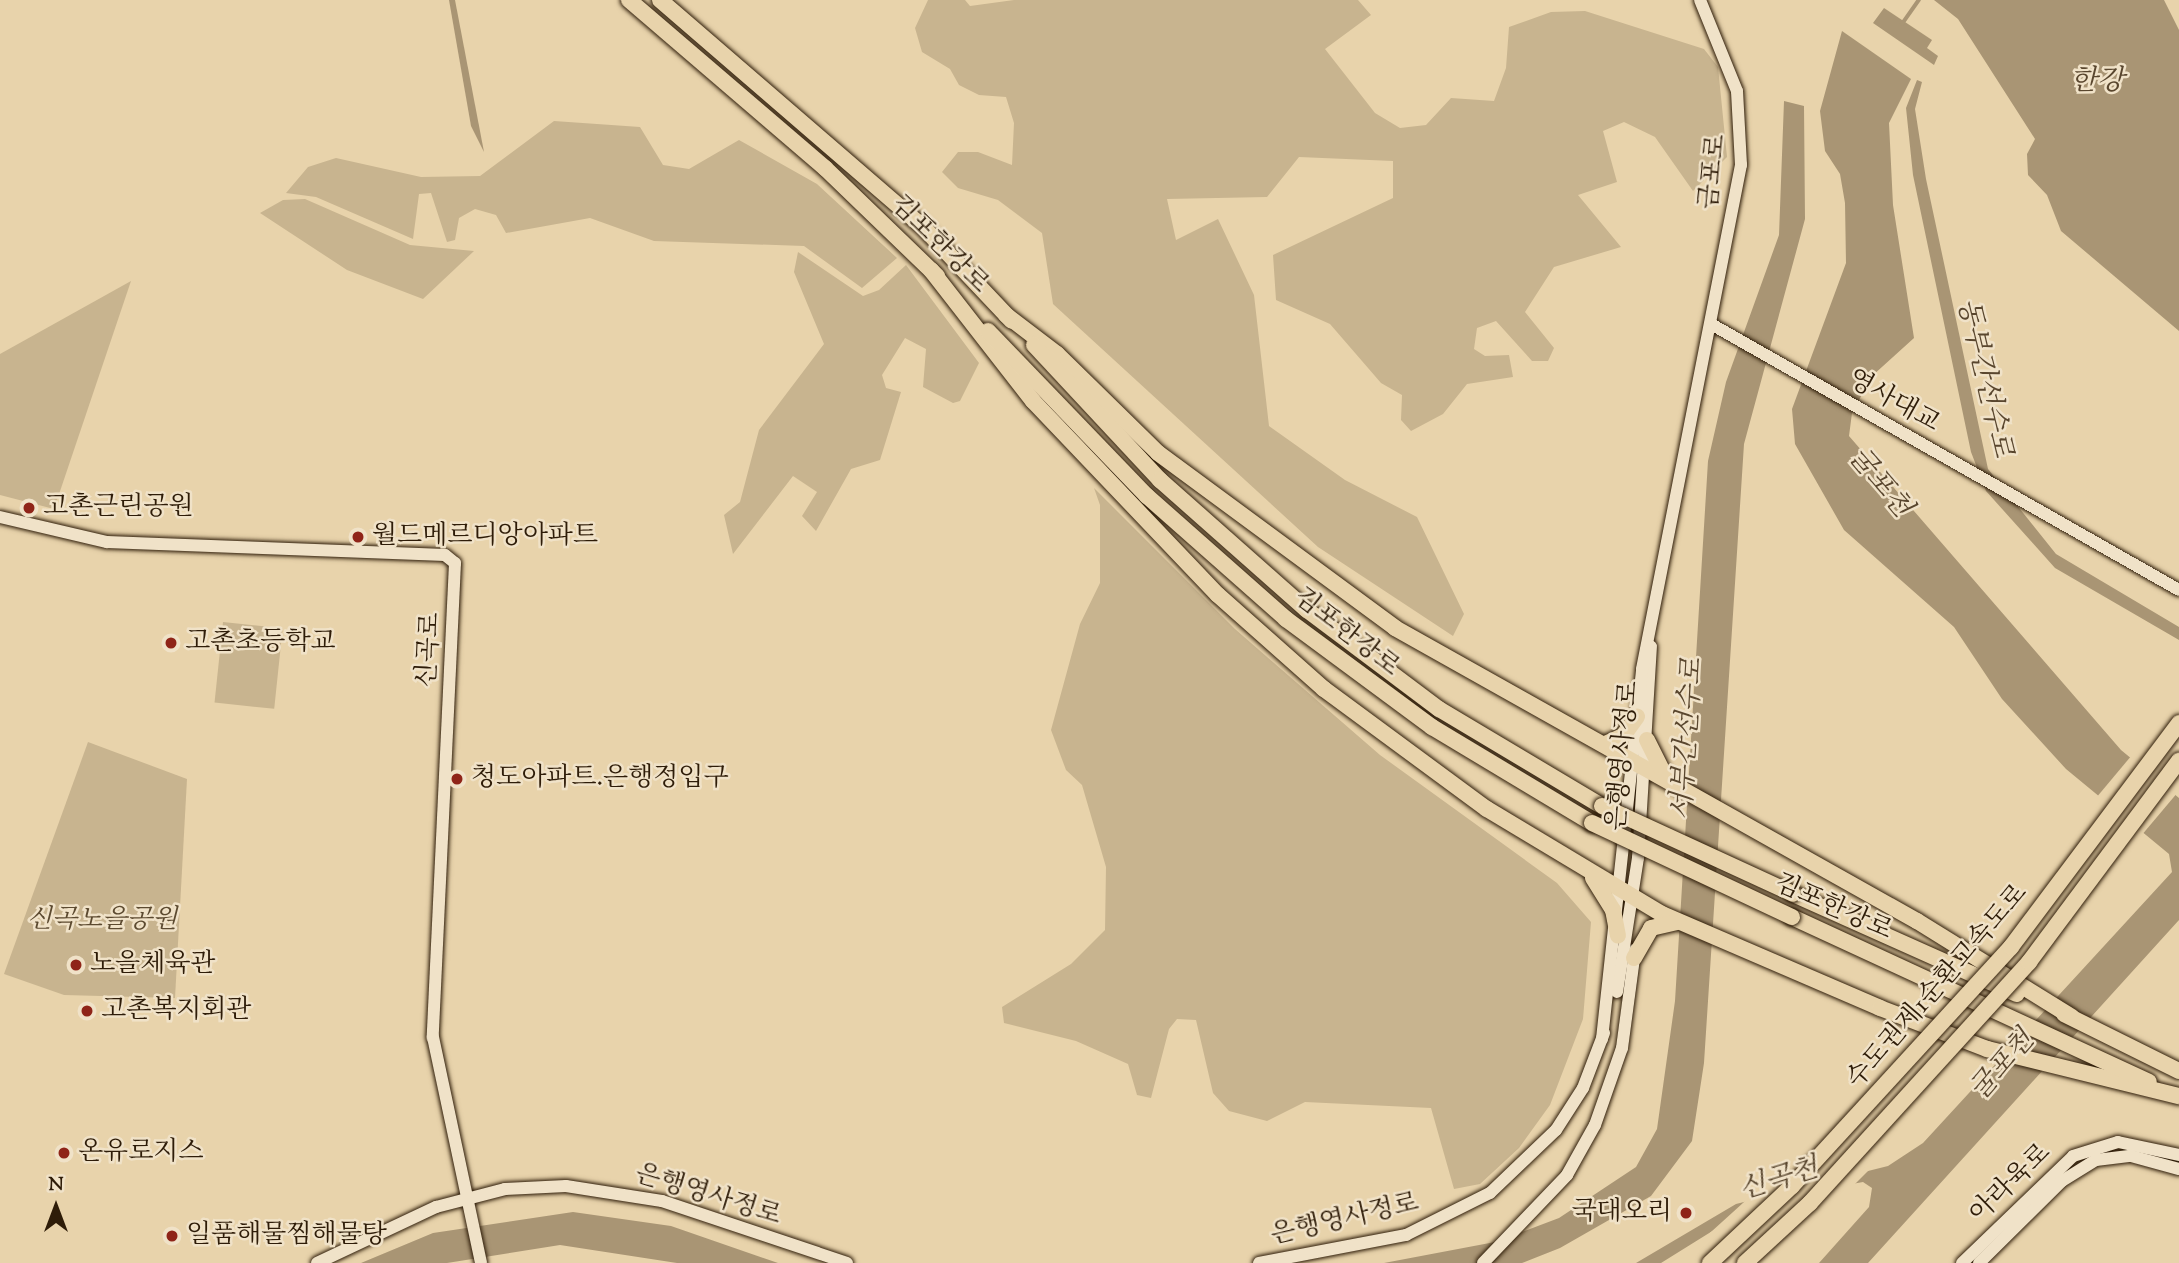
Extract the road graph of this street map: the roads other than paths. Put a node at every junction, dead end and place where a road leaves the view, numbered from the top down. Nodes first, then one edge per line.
1 (629, 0) edge
2 (660, 0) edge
3 (1700, 0) edge
4 (931, 270) junction
5 (1006, 315) junction
6 (1711, 324) junction
7 (0, 517) edge
8 (2179, 590) edge
9 (1650, 642) junction
10 (1637, 717) junction
11 (2179, 723) edge
12 (1647, 740) junction
13 (1605, 744) junction
14 (2179, 761) edge
15 (1639, 764) junction
16 (1674, 784) junction
17 (1587, 871) junction
18 (1628, 894) junction
19 (1661, 919) junction
20 (1618, 936) junction
21 (1634, 958) junction
22 (2032, 995) junction
23 (1602, 1039) junction
24 (2179, 1071) edge
25 (2179, 1096) edge
26 (2179, 1155) edge
27 (2179, 1169) edge
28 (467, 1204) junction
29 (317, 1263) edge
30 (481, 1263) edge
31 (846, 1263) edge
32 (1259, 1263) edge
33 (1483, 1263) edge
34 (1710, 1263) edge
35 (1745, 1263) edge
36 (1962, 1263) edge
37 (1979, 1263) edge

1 - 4 highway, 김포한강로
2 - 5 highway, 김포한강로
3 - 6 street, 금포로
4 - 17 highway
4 - 25 highway, 김포한강로, bridge
5 - 13 highway
5 - 22 highway, 김포한강로, bridge
6 - 8 street, 영사대교
6 - 9 street, 은행영사정로
7 - 28 street, 신곡로
9 - 10 street, 은행영사정로
9 - 12 street, 은행영사정로
10 - 13 highway
10 - 15 street, 은행영사정로
11 - 34 highway, 수도권제1순환고속도로, bridge
12 - 15 street, 은행영사정로
12 - 16 highway
13 - 15 highway
14 - 35 highway, 수도권제1순환고속도로, bridge
15 - 16 highway
15 - 18 street, 은행영사정로
16 - 22 highway
17 - 18 highway
17 - 20 highway
18 - 19 highway
18 - 20 street, 은행영사정로
18 - 21 street
18 - 23 street, 은행영사정로
19 - 21 highway
19 - 25 highway
20 - 23 street, 은행영사정로
21 - 33 street
22 - 24 highway
23 - 32 street, 은행영사정로
26 - 36 street, 아라육로
27 - 37 street, 아라육로
28 - 29 street, 은행영사정로
28 - 30 street
28 - 31 street, 은행영사정로

